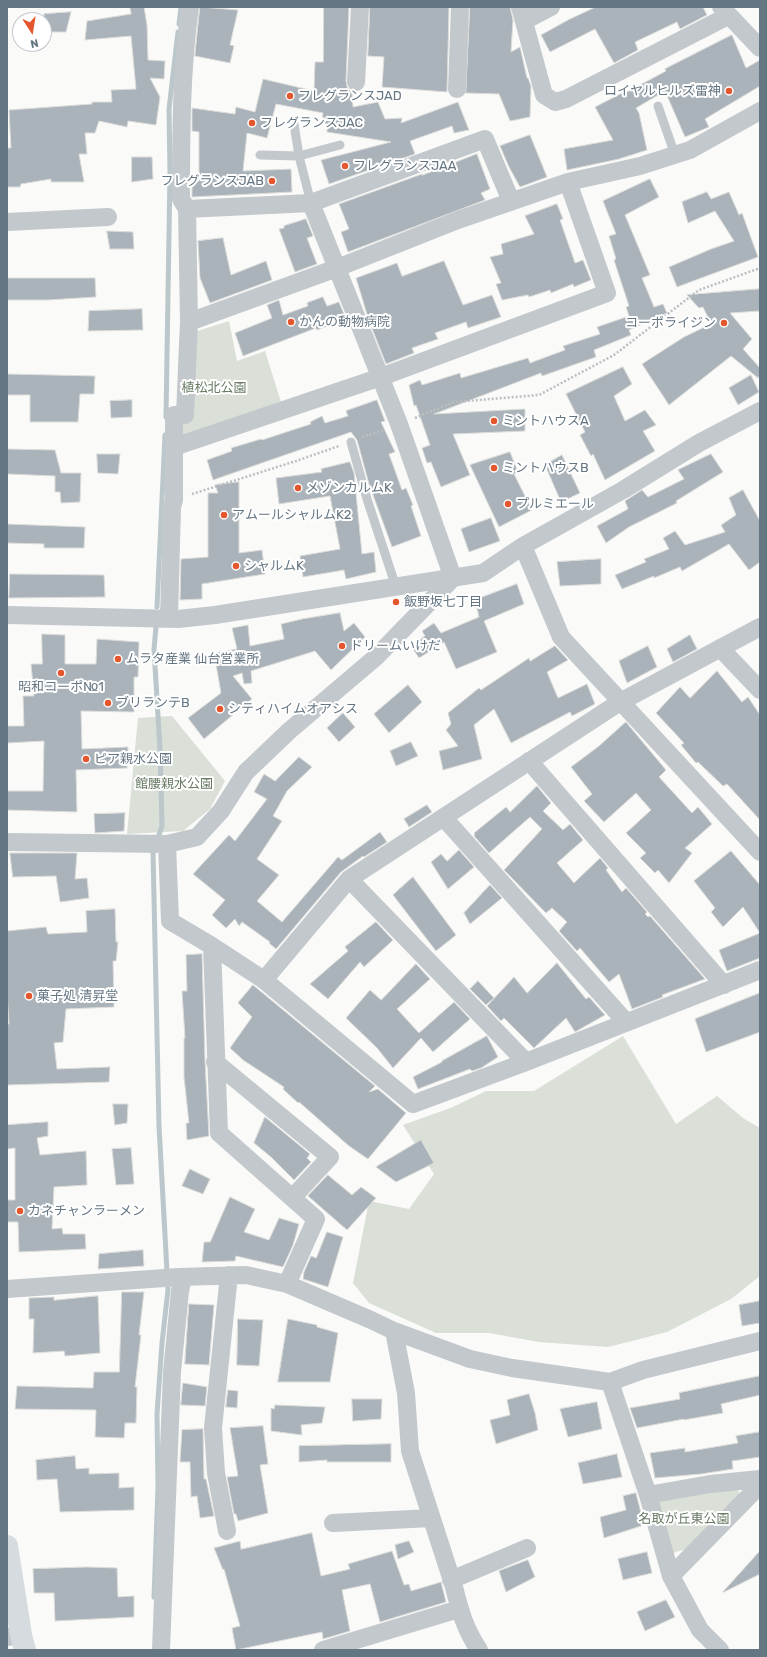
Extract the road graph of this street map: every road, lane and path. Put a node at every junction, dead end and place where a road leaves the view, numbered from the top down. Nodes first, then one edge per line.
1 (190, 7) edge
2 (360, 7) edge
3 (460, 7) edge
4 (551, 7) edge
5 (724, 11) edge
6 (522, 14) edge
7 (760, 48) edge
8 (356, 82) dead end
9 (457, 89) dead end
10 (658, 106) dead end
11 (760, 111) edge
12 (294, 124) dead end
13 (340, 144) dead end
14 (260, 155) dead end
15 (674, 155) junction
16 (299, 156) junction
17 (568, 182) junction
18 (511, 202) junction
19 (311, 203) junction
20 (187, 208) junction
21 (108, 217) dead end
22 (7, 222) edge
23 (337, 268) junction
24 (760, 268) edge
25 (189, 322) junction
26 (381, 377) junction
27 (760, 411) edge
28 (400, 424) junction
29 (351, 442) junction
30 (174, 447) junction
31 (174, 500) junction
32 (523, 546) junction
33 (453, 578) junction
34 (396, 587) junction
35 (7, 615) edge
36 (169, 619) junction
37 (760, 627) edge
38 (720, 648) junction
39 (760, 690) edge
40 (620, 702) junction
41 (529, 761) junction
42 (444, 818) junction
43 (7, 842) edge
44 (167, 844) junction
45 (760, 852) edge
46 (349, 879) junction
47 (212, 946) junction
48 (760, 970) edge
49 (264, 980) junction
50 (724, 985) junction
51 (626, 1022) junction
52 (215, 1062) junction
53 (526, 1062) junction
54 (293, 1197) junction
55 (229, 1275) junction
56 (181, 1277) junction
57 (287, 1284) junction
58 (7, 1289) edge
59 (394, 1331) junction
60 (760, 1342) edge
61 (610, 1382) junction
62 (760, 1480) edge
63 (760, 1485) edge
64 (648, 1495) junction
65 (431, 1518) junction
66 (333, 1523) dead end
67 (227, 1531) dead end
68 (7, 1546) edge
69 (527, 1548) dead end
70 (671, 1576) junction
71 (452, 1580) junction
72 (460, 1609) junction
73 (18, 1641) edge
74 (161, 1650) edge
75 (323, 1650) edge
76 (479, 1650) edge
77 (720, 1650) edge

1 - 20 street
2 - 8 street
3 - 9 street
4 - 6 street
5 - 6 street
5 - 7 street
10 - 15 lane
11 - 15 street
12 - 16 lane
13 - 16 lane
14 - 16 lane
15 - 17 street
16 - 19 lane
17 - 18 street
17 - 26 street
18 - 19 street
18 - 23 street
19 - 20 street
19 - 23 street
20 - 25 street
21 - 22 street
23 - 25 street
23 - 26 street
24 - 28 path
25 - 30 street
26 - 28 street
26 - 30 street
27 - 32 street
28 - 29 path
28 - 33 street
29 - 31 path
29 - 34 lane
30 - 31 street
31 - 36 street
32 - 33 street
32 - 40 street
33 - 34 street
33 - 44 street
34 - 36 street
35 - 36 street
37 - 38 street
38 - 39 street
38 - 40 street
40 - 41 street
40 - 45 street
41 - 42 street
41 - 50 street
42 - 46 street
42 - 51 street
43 - 44 street
44 - 47 street
46 - 49 street
46 - 53 street
47 - 49 street
47 - 52 street
48 - 50 street
49 - 53 street
50 - 51 street
51 - 53 street
52 - 54 street
52 - 54 street
54 - 57 street
55 - 56 street
55 - 57 street
55 - 67 street
56 - 58 street
56 - 74 street
57 - 59 street
59 - 61 street
59 - 65 street
60 - 61 street
61 - 64 street
62 - 64 street
63 - 70 street
64 - 70 street
65 - 66 street
65 - 71 street
68 - 73 main road
69 - 71 street
70 - 77 street
71 - 72 street
72 - 75 street
72 - 76 street

